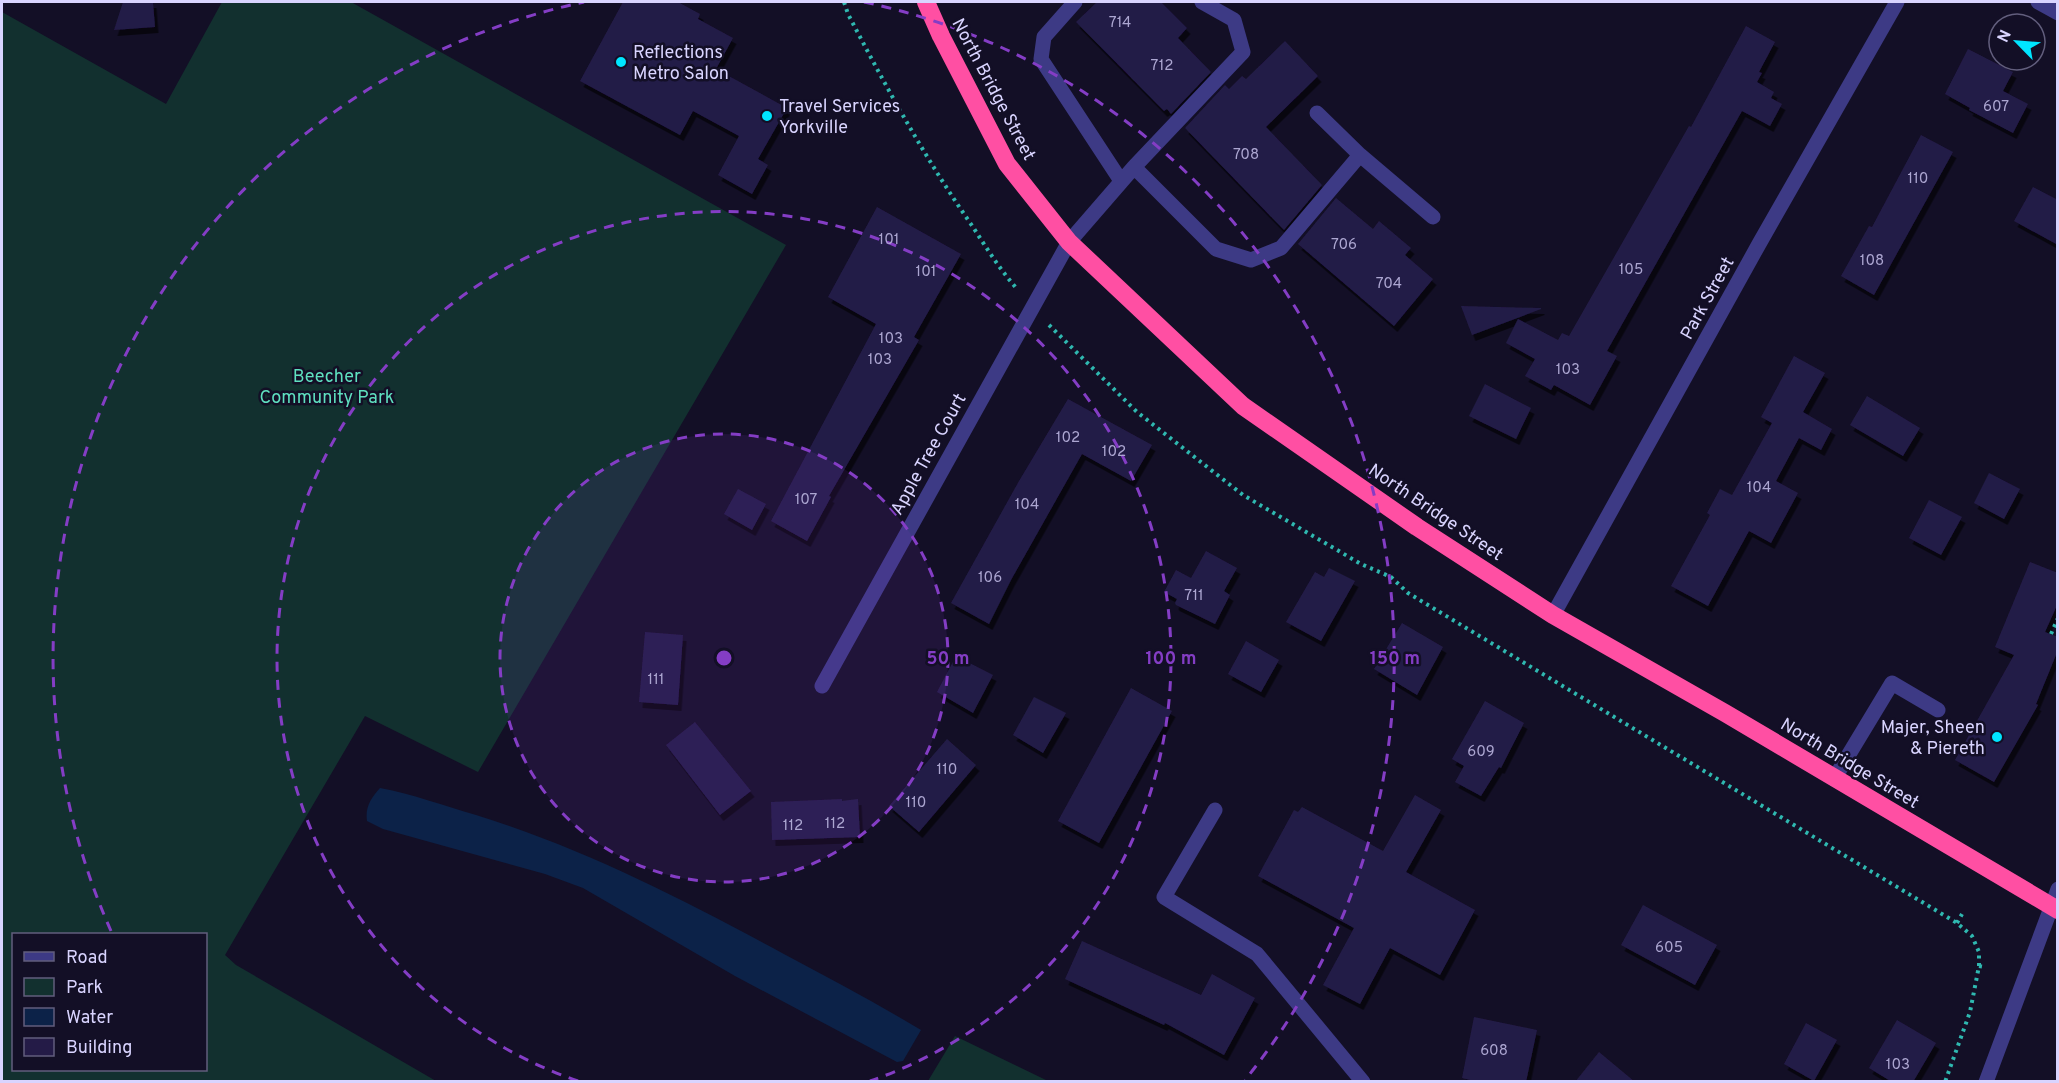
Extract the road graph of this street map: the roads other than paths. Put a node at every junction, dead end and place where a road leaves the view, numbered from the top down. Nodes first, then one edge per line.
1 (926, 2) edge
2 (1075, 2) edge
3 (1202, 2) edge
4 (1897, 2) edge
5 (2038, 2) edge
6 (2058, 13) edge
7 (1317, 113) dead end
8 (1360, 154) junction
9 (1134, 167) junction
10 (1121, 181) junction
11 (1433, 217) dead end
12 (1069, 242) junction
13 (1553, 615) junction
14 (822, 686) dead end
15 (1938, 710) dead end
16 (1834, 779) junction
17 (1215, 810) dead end
18 (2055, 902) edge
19 (1363, 1082) edge
20 (1986, 1082) edge

1 - 12 highway, North Bridge Street
2 - 10 street
3 - 9 street, Apple Tree Court
4 - 13 street, Park Street
5 - 6 street
7 - 8 street
8 - 9 street
8 - 11 street
9 - 10 street, Apple Tree Court
10 - 12 street, Apple Tree Court
12 - 13 highway, North Bridge Street
12 - 14 street, Apple Tree Court
13 - 16 highway, North Bridge Street
15 - 16 street
16 - 18 highway, North Bridge Street
17 - 19 street
18 - 20 street

